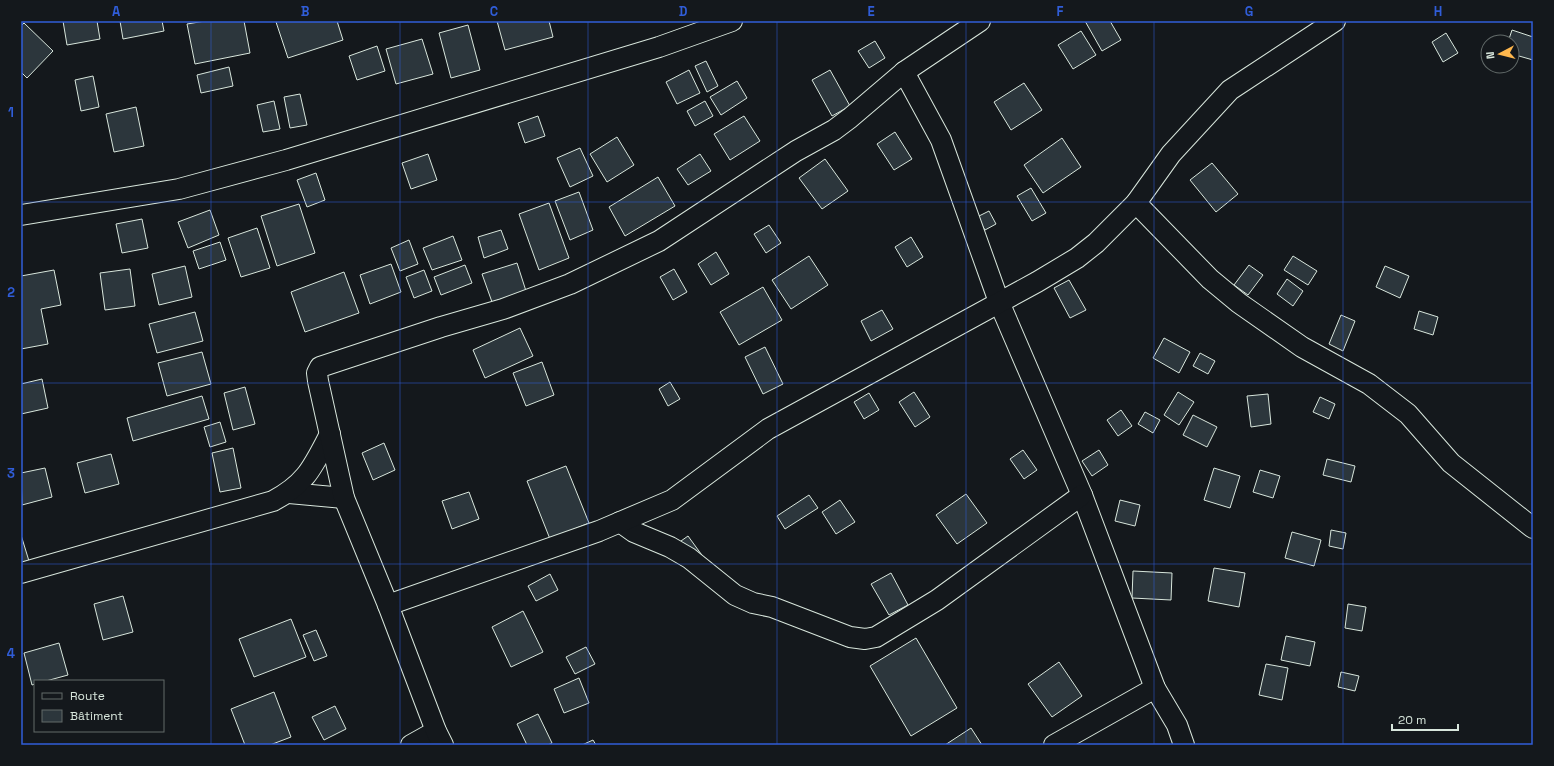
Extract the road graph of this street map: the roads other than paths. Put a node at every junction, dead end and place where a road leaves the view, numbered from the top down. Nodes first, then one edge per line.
1 (732, 21) edge
2 (980, 21) edge
3 (1335, 21) edge
4 (904, 72) junction
5 (1136, 203) junction
6 (21, 215) edge
7 (999, 302) junction
8 (330, 434) junction
9 (289, 493) junction
10 (1082, 495) junction
11 (344, 498) junction
12 (620, 522) junction
13 (1533, 528) edge
14 (21, 573) edge
15 (388, 605) junction
16 (1155, 688) junction
17 (439, 738) edge
18 (411, 745) edge
19 (1054, 745) edge
20 (1184, 745) edge

1 - 6 street
2 - 4 street
3 - 5 street
4 - 7 street
4 - 8 street
5 - 7 street
5 - 13 street
7 - 10 street
7 - 12 street
8 - 9 street
8 - 11 street
9 - 11 street
9 - 14 street
10 - 12 street
10 - 16 street
11 - 15 street
12 - 15 street
15 - 17 street
16 - 19 street
16 - 20 street
17 - 18 street

